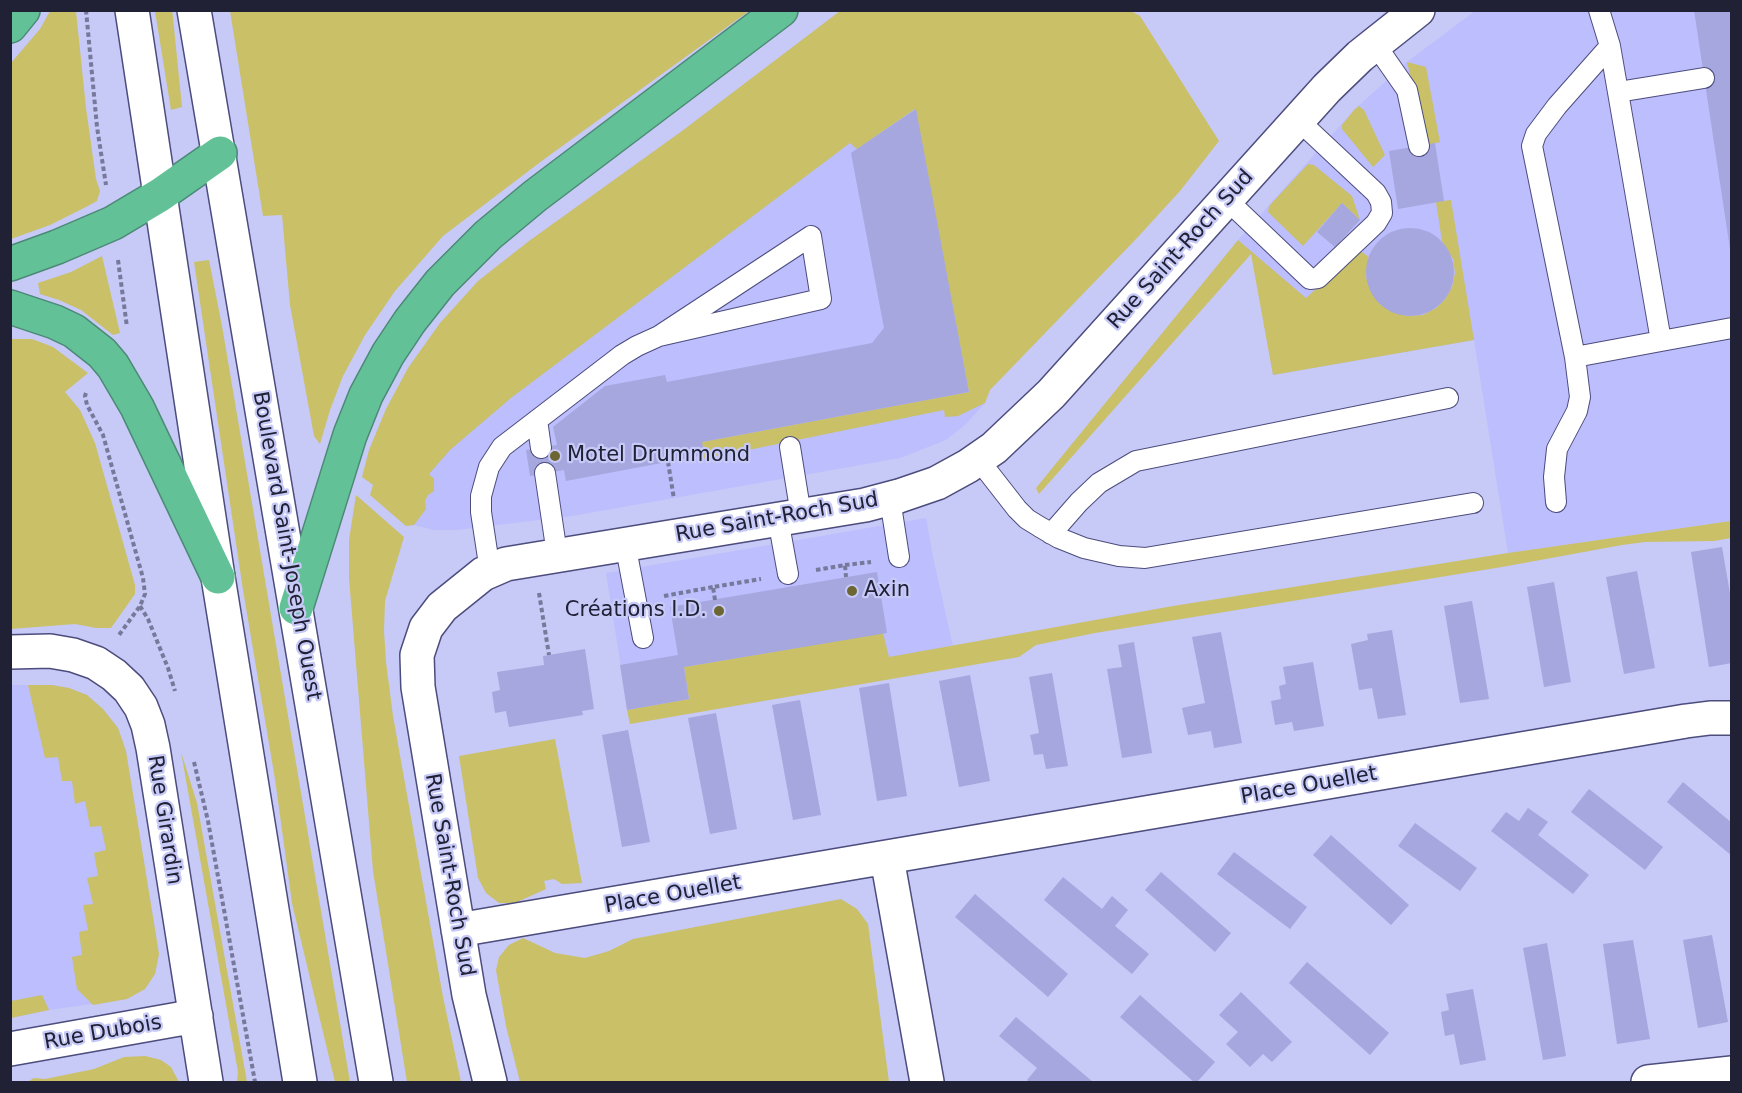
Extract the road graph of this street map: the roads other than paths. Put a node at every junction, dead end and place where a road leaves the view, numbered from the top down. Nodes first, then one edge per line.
1 (23, 10) edge
2 (132, 10) edge
3 (194, 10) edge
4 (781, 10) edge
5 (1418, 10) edge
6 (1599, 10) edge
7 (10, 26) edge
8 (1375, 44) junction
9 (1610, 46) junction
10 (1704, 78) dead end
11 (1618, 92) junction
12 (1297, 119) junction
13 (1419, 146) dead end
14 (220, 153) junction
15 (160, 195) junction
16 (1227, 199) junction
17 (10, 264) edge
18 (10, 307) edge
19 (1731, 328) edge
20 (659, 336) junction
21 (1661, 341) junction
22 (1575, 357) junction
23 (1448, 398) dead end
24 (537, 420) junction
25 (790, 447) dead end
26 (541, 448) dead end
27 (978, 459) junction
28 (545, 473) dead end
29 (890, 499) junction
30 (1473, 502) dead end
31 (1556, 502) dead end
32 (789, 517) junction
33 (1051, 534) junction
34 (625, 543) junction
35 (545, 556) junction
36 (899, 557) dead end
37 (490, 571) junction
38 (788, 574) road end
39 (218, 577) junction
40 (296, 608) junction
41 (643, 638) dead end
42 (10, 652) edge
43 (1731, 718) edge
44 (887, 858) junction
45 (458, 930) junction
46 (196, 1017) junction
47 (10, 1049) edge
48 (1731, 1073) edge
49 (206, 1083) edge
50 (300, 1083) edge
51 (376, 1083) edge
52 (490, 1083) edge
53 (927, 1083) edge
54 (1648, 1083) edge

1 - 7 highway
2 - 15 street
3 - 14 street, Boulevard Saint-Joseph Ouest
4 - 40 highway
5 - 8 street, Rue Saint-Roch Sud
6 - 9 lane
8 - 12 street, Rue Saint-Roch Sud
8 - 13 lane
9 - 11 lane
9 - 22 lane
10 - 11 lane
11 - 21 lane
12 - 16 street, Rue Saint-Roch Sud
12 - 16 lane
14 - 15 highway
14 - 40 street, Boulevard Saint-Joseph Ouest
15 - 17 highway
15 - 39 street
16 - 27 street, Rue Saint-Roch Sud
18 - 39 highway
19 - 21 lane
20 - 20 lane
20 - 24 lane
21 - 22 lane
22 - 31 lane
23 - 33 lane
24 - 26 lane
24 - 37 lane
25 - 32 lane
27 - 29 street, Rue Saint-Roch Sud
27 - 33 lane
28 - 35 lane
29 - 32 street, Rue Saint-Roch Sud
29 - 36 lane
30 - 33 lane
32 - 34 street, Rue Saint-Roch Sud
32 - 38 lane
34 - 35 street, Rue Saint-Roch Sud
34 - 41 lane
35 - 37 street, Rue Saint-Roch Sud
37 - 45 street, Rue Saint-Roch Sud
39 - 50 street
40 - 51 street, Boulevard Saint-Joseph Ouest
42 - 46 street, Rue Girardin
43 - 44 street, Place Ouellet
44 - 45 street, Place Ouellet
44 - 53 street
45 - 52 street, Rue Saint-Roch Sud
46 - 47 street, Rue Dubois
46 - 49 street, Rue Girardin
48 - 54 street

